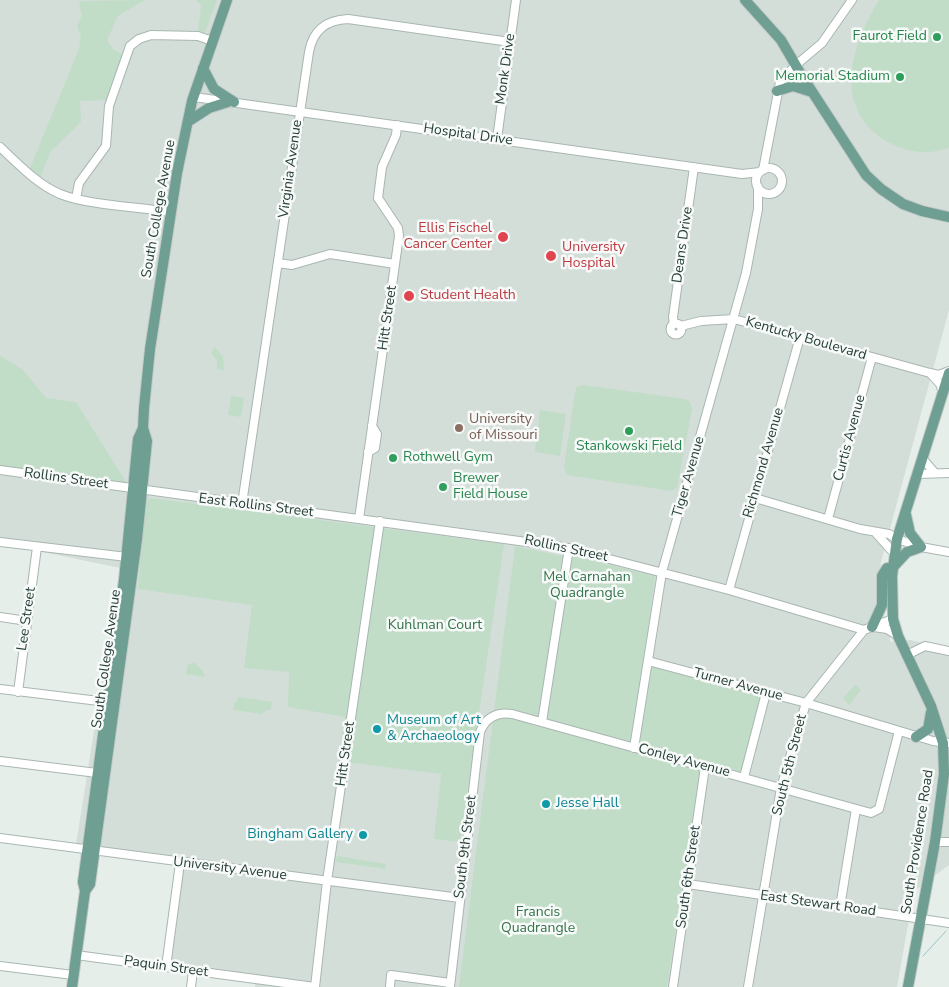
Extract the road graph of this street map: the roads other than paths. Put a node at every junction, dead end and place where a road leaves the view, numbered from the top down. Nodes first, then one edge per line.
1 (227, 0) edge
2 (516, 0) edge
3 (745, 0) edge
4 (852, 0) edge
5 (212, 41) junction
6 (510, 42) junction
7 (796, 65) junction
8 (203, 68) junction
9 (777, 91) junction
10 (812, 92) junction
11 (194, 97) junction
12 (231, 102) junction
13 (300, 111) junction
14 (188, 121) junction
15 (397, 125) junction
16 (496, 139) junction
17 (0, 146) edge
18 (768, 151) junction
19 (694, 167) junction
20 (774, 170) junction
21 (761, 171) junction
22 (742, 174) junction
23 (757, 185) junction
24 (768, 194) junction
25 (76, 199) junction
26 (758, 208) junction
27 (170, 212) junction
28 (949, 217) edge
29 (278, 263) junction
30 (396, 264) junction
31 (734, 319) junction
32 (678, 325) joint
33 (800, 337) junction
34 (872, 357) junction
35 (949, 372) edge
36 (930, 373) junction
37 (943, 392) junction
38 (922, 458) junction
39 (0, 470) edge
40 (935, 473) junction
41 (949, 473) edge
42 (918, 474) junction
43 (138, 489) junction
44 (754, 498) junction
45 (242, 504) junction
46 (906, 512) junction
47 (359, 519) junction
48 (828, 519) junction
49 (380, 521) junction
50 (875, 532) junction
51 (897, 539) junction
52 (0, 542) edge
53 (37, 547) junction
54 (921, 547) junction
55 (569, 548) junction
56 (891, 550) junction
57 (949, 552) edge
58 (126, 557) junction
59 (890, 568) junction
60 (662, 572) junction
61 (729, 590) junction
62 (0, 617) edge
63 (893, 619) junction
64 (27, 621) junction
65 (868, 628) junction
66 (898, 636) junction
67 (949, 650) edge
68 (907, 655) junction
69 (648, 661) junction
70 (0, 689) edge
71 (18, 692) junction
72 (766, 692) junction
73 (107, 702) junction
74 (806, 703) junction
75 (931, 706) junction
76 (497, 714) joint
77 (542, 722) junction
78 (899, 731) junction
79 (916, 737) junction
80 (946, 743) edge
81 (634, 748) junction
82 (0, 761) edge
83 (705, 767) junction
84 (97, 773) junction
85 (744, 777) junction
86 (780, 788) junction
87 (856, 809) junction
88 (0, 838) edge
89 (934, 842) junction
90 (949, 842) edge
91 (91, 851) junction
92 (180, 863) junction
93 (328, 881) junction
94 (688, 884) junction
95 (763, 896) junction
96 (460, 898) junction
97 (840, 907) junction
98 (921, 919) junction
99 (949, 923) edge
100 (76, 955) junction
101 (0, 966) edge
102 (166, 967) junction
103 (193, 971) junction
104 (73, 975) junction
105 (450, 985) edge
106 (72, 987) edge
107 (191, 987) edge
108 (315, 987) edge
109 (390, 987) edge
110 (673, 987) edge
111 (748, 987) edge
112 (908, 987) edge

1 - 5 main road, South College Avenue
2 - 6 street, Monk Drive
3 - 7 main road
4 - 7 street
5 - 8 main road, South College Avenue
5 - 25 street
6 - 13 street, Virginia Avenue
6 - 16 street, Monk Drive
7 - 9 street
7 - 10 main road
8 - 11 main road, South College Avenue
8 - 12 main road
9 - 10 main road
9 - 18 street
10 - 28 main road
11 - 12 street, Hospital Drive
11 - 14 main road, South College Avenue
12 - 13 street, Hospital Drive
12 - 14 main road
13 - 15 street, Hospital Drive
13 - 29 street, Virginia Avenue
14 - 27 main road, South College Avenue
15 - 16 street, Hospital Drive
15 - 30 street, Hitt Street
16 - 19 street, Hospital Drive
17 - 25 street
18 - 20 street
18 - 21 street
19 - 22 street, Hospital Drive
19 - 32 street, Deans Drive
20 - 21 street
20 - 24 street
21 - 22 street, Hospital Drive
21 - 23 street
22 - 23 street, Hospital Drive
23 - 24 street
23 - 26 street, Tiger Avenue
24 - 26 street, Tiger Avenue
25 - 27 street
26 - 31 street, Tiger Avenue
27 - 43 main road, South College Avenue
29 - 30 street
29 - 45 street, Virginia Avenue
30 - 47 street, Hitt Street
31 - 32 street, Kentucky Boulevard
31 - 33 street, Kentucky Boulevard
31 - 60 street, Tiger Avenue
33 - 34 street, Kentucky Boulevard
33 - 44 street, Richmond Avenue
34 - 36 street, Kentucky Boulevard
34 - 48 street, Curtis Avenue
35 - 36 street, Kentucky Boulevard
35 - 37 main road, South Providence Road
36 - 37 street
37 - 38 main road, South Providence Road
38 - 40 street
38 - 42 main road, South Providence Road
39 - 43 street, Rollins Street
40 - 41 street
40 - 42 street
42 - 46 main road, South Providence Road
43 - 45 street, East Rollins Street
43 - 58 main road, South College Avenue
43 - 91 main road, South College Avenue
44 - 48 street
44 - 61 street, Richmond Avenue
45 - 47 street, East Rollins Street
46 - 51 main road, South Providence Road
46 - 54 main road
47 - 49 street, East Rollins Street
48 - 50 street
49 - 55 street, Rollins Street
49 - 93 street, Hitt Street
50 - 51 street
50 - 56 street
51 - 54 street
51 - 56 main road, South Providence Road
51 - 59 main road, South Providence Road
52 - 53 street
53 - 58 street
53 - 64 street, Lee Street
54 - 57 street
54 - 59 main road
55 - 60 street, Rollins Street
55 - 77 street
56 - 59 main road, South Providence Road
58 - 73 main road, South College Avenue
59 - 63 main road, South Providence Road
59 - 65 main road
60 - 61 street, Rollins Street
60 - 69 street, Tiger Avenue
61 - 65 street, Rollins Street
62 - 64 street
63 - 65 street
63 - 66 main road, South Providence Road
64 - 71 street, Lee Street
65 - 66 street
65 - 74 street, South 5th Street
66 - 68 main road, South Providence Road
67 - 68 street
68 - 75 main road, South Providence Road
69 - 72 street, Turner Avenue
69 - 81 street, Tiger Avenue
70 - 71 street
71 - 73 street
72 - 74 street, Turner Avenue
72 - 85 street
73 - 84 main road, South College Avenue
74 - 78 street, Turner Avenue
74 - 86 street, South 5th Street
75 - 79 main road
75 - 80 main road, South Providence Road
76 - 77 street, Conley Avenue
76 - 96 street, South 9th Street
77 - 81 street, Conley Avenue
78 - 79 street, Turner Avenue
78 - 87 street, Conley Avenue
79 - 80 street, Turner Avenue
80 - 89 main road, South Providence Road
81 - 83 street, Conley Avenue
82 - 84 street
83 - 85 street, Conley Avenue
83 - 94 street, South 6th Street
84 - 91 main road, South College Avenue
85 - 86 street, Conley Avenue
86 - 87 street, Conley Avenue
86 - 95 street, South 5th Street
87 - 97 street
88 - 91 street, University Avenue
89 - 90 street
89 - 98 main road, South Providence Road
91 - 92 street, University Avenue
91 - 100 main road, South College Avenue
92 - 93 street, University Avenue
92 - 102 street
93 - 96 street, University Avenue
93 - 108 street, Hitt Street
94 - 95 street, East Stewart Road
94 - 110 street, South 6th Street
95 - 97 street, East Stewart Road
95 - 111 street, South 5th Street
96 - 105 street, South 9th Street
97 - 98 street, East Stewart Road
98 - 99 street, East Stewart Road
98 - 112 main road, South Providence Road
100 - 102 street, Paquin Street
100 - 104 main road, South College Avenue
101 - 104 street
102 - 103 street, Paquin Street
103 - 107 street
103 - 108 street, Paquin Street
104 - 106 main road, South College Avenue
105 - 109 street

